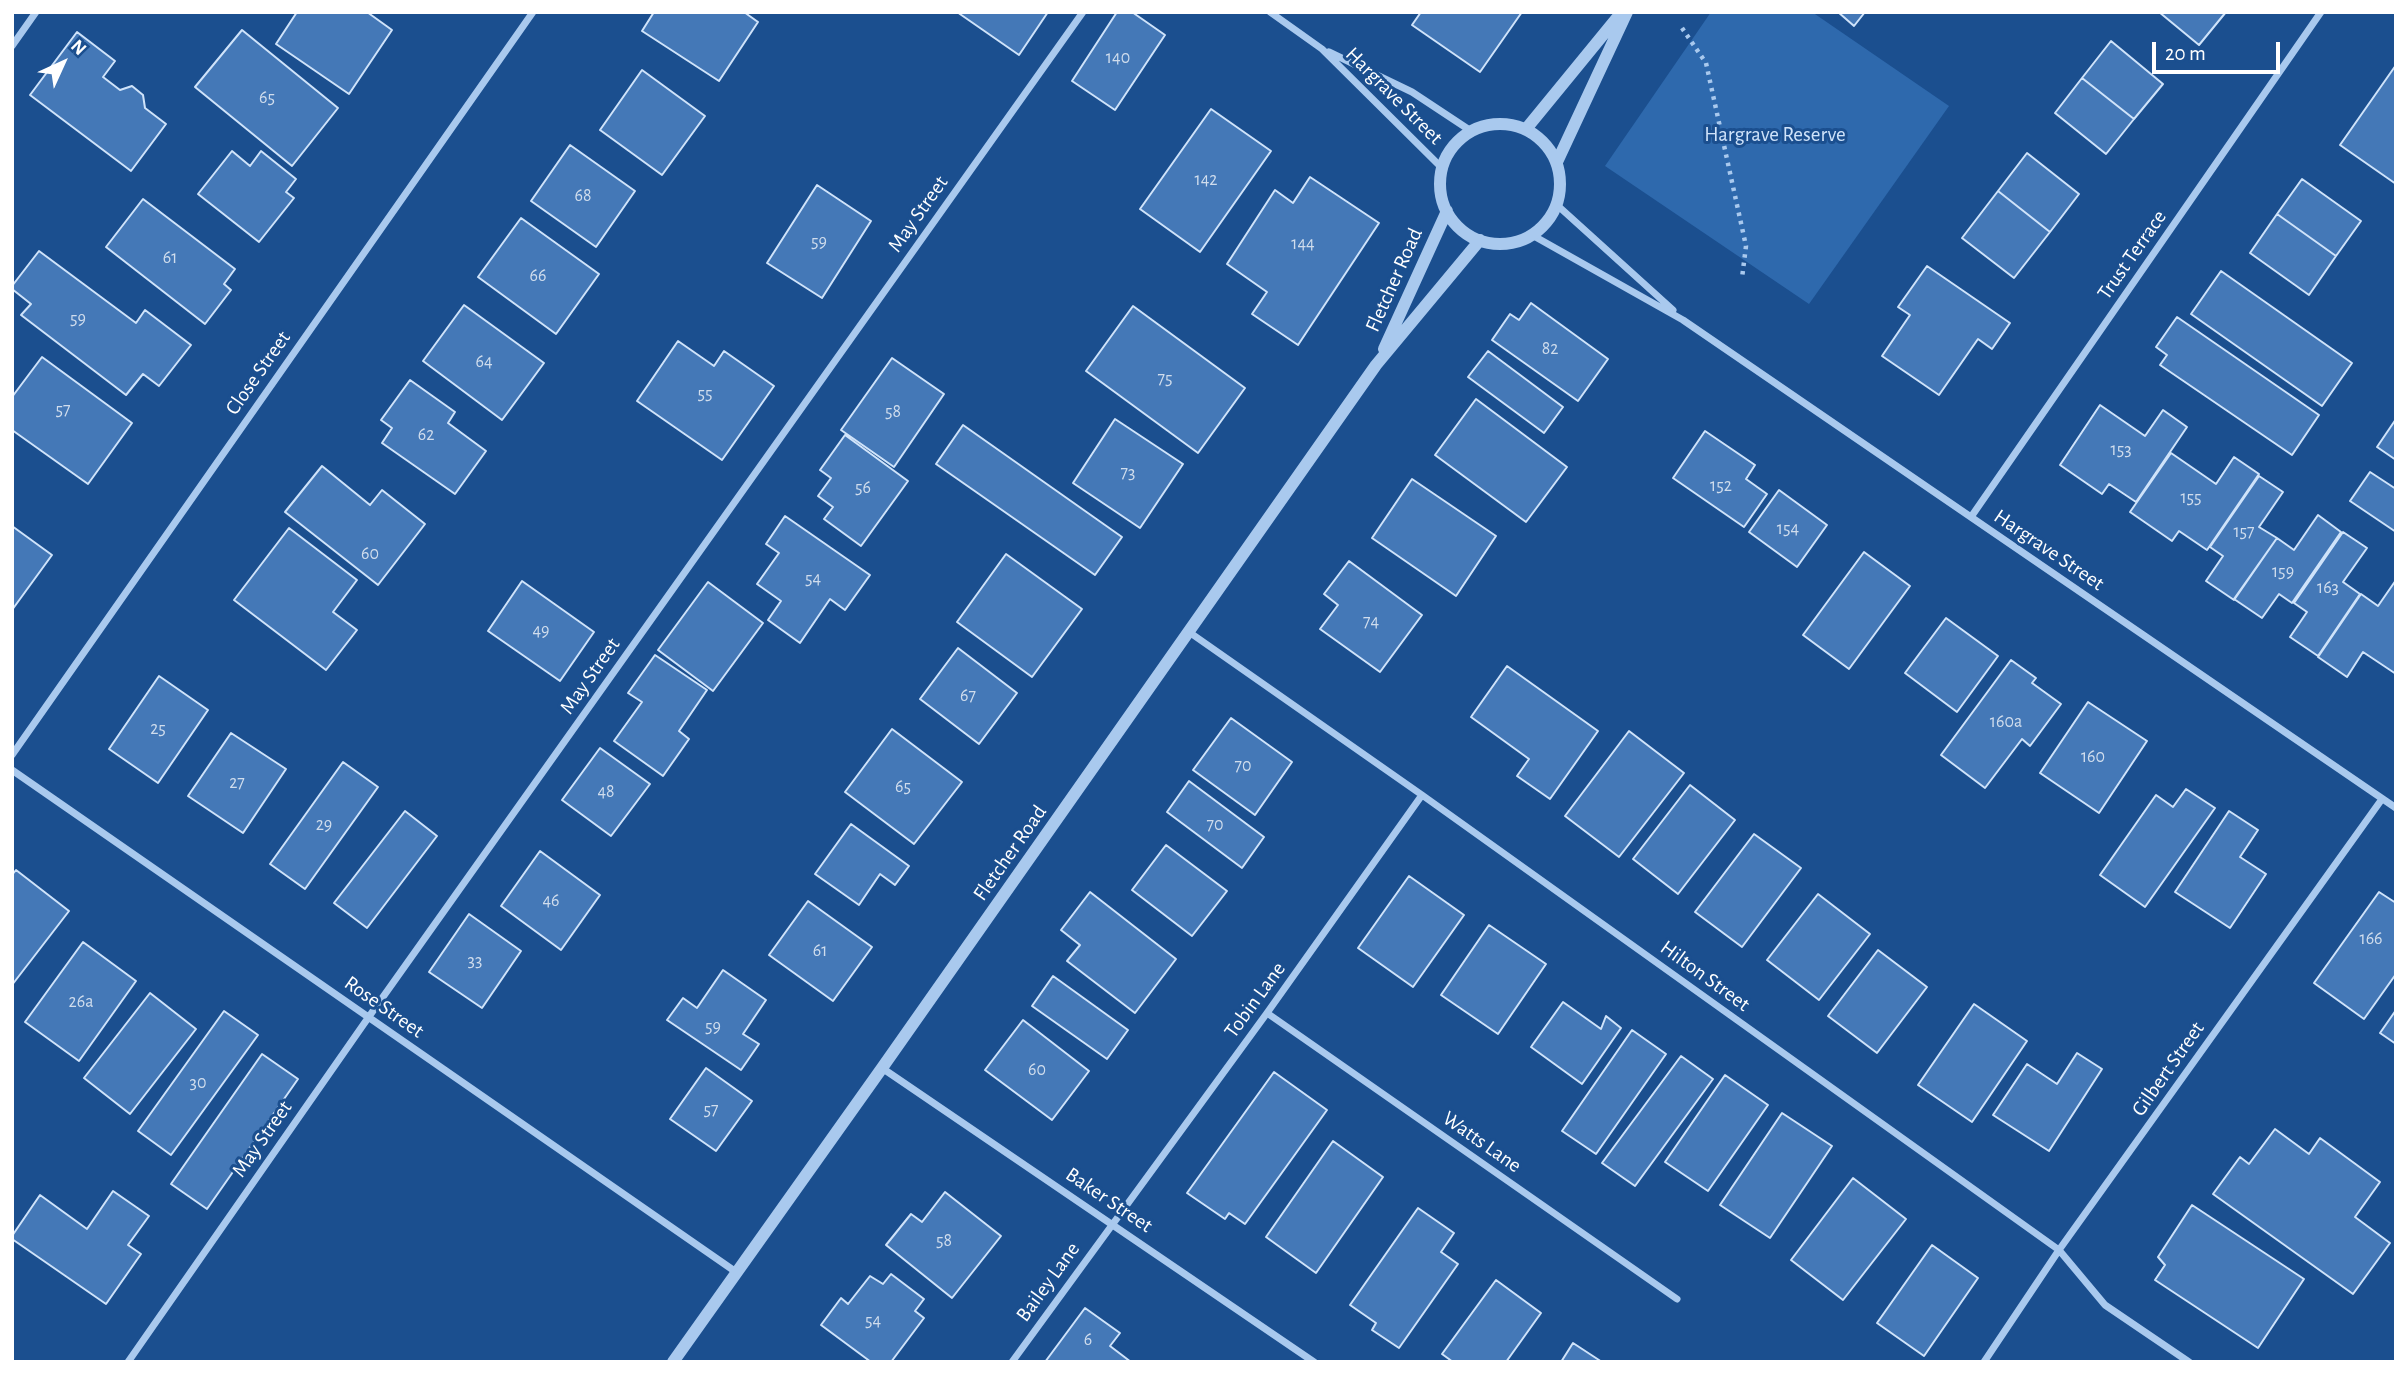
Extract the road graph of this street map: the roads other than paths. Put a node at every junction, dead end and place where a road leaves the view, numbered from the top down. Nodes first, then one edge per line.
1 (36, 12) edge
2 (533, 12) edge
3 (1083, 12) edge
4 (1270, 12) edge
5 (1624, 12) edge
6 (2321, 12) edge
7 (12, 46) edge
8 (1322, 48) junction
9 (1526, 130) junction
10 (1471, 131) junction
11 (1557, 162) junction
12 (1441, 168) junction
13 (1557, 205) junction
14 (1447, 211) junction
15 (1532, 235) junction
16 (1480, 240) junction
17 (1684, 320) junction
18 (1376, 365) junction
19 (1971, 517) junction
20 (1189, 632) junction
21 (12, 754) edge
22 (12, 770) edge
23 (1422, 795) junction
24 (2382, 799) junction
25 (2396, 808) edge
26 (1267, 1013) junction
27 (368, 1017) junction
28 (882, 1068) junction
29 (1112, 1223) junction
30 (2059, 1251) junction
31 (736, 1272) junction
32 (1677, 1299) dead end
33 (128, 1362) edge
34 (673, 1362) edge
35 (1012, 1362) edge
36 (1314, 1362) edge
37 (1984, 1362) edge
38 (2189, 1362) edge

1 - 7 street
2 - 21 street, Close Street
3 - 27 street, May Street
4 - 8 street, Hargrave Street
5 - 9 street
5 - 11 street
6 - 19 street, Trust Terrace
8 - 10 street, Hargrave Street
8 - 12 street, Hargrave Street
9 - 10 street
9 - 11 street
10 - 12 street
11 - 13 street
12 - 14 street
13 - 15 street
13 - 17 street, Hargrave Street
14 - 16 street
14 - 18 street, Fletcher Road
15 - 16 street
15 - 17 street, Hargrave Street
16 - 18 street, Fletcher Road
17 - 19 street, Hargrave Street
18 - 20 street, Fletcher Road
19 - 24 street, Hargrave Street
20 - 23 street, Hilton Street
20 - 28 street, Fletcher Road
22 - 27 street, Rose Street
23 - 26 street, Tobin Lane
23 - 30 street, Hilton Street
24 - 25 street, Hargrave Street
24 - 30 street, Gilbert Street
26 - 29 street, Tobin Lane
26 - 32 street, Watts Lane
27 - 31 street, Rose Street
27 - 33 street, May Street
28 - 29 street, Baker Street
28 - 31 street, Fletcher Road
29 - 35 street, Bailey Lane
29 - 36 street, Baker Street
30 - 37 street, Gilbert Street
30 - 38 street, Hilton Street
31 - 34 street, Fletcher Road

